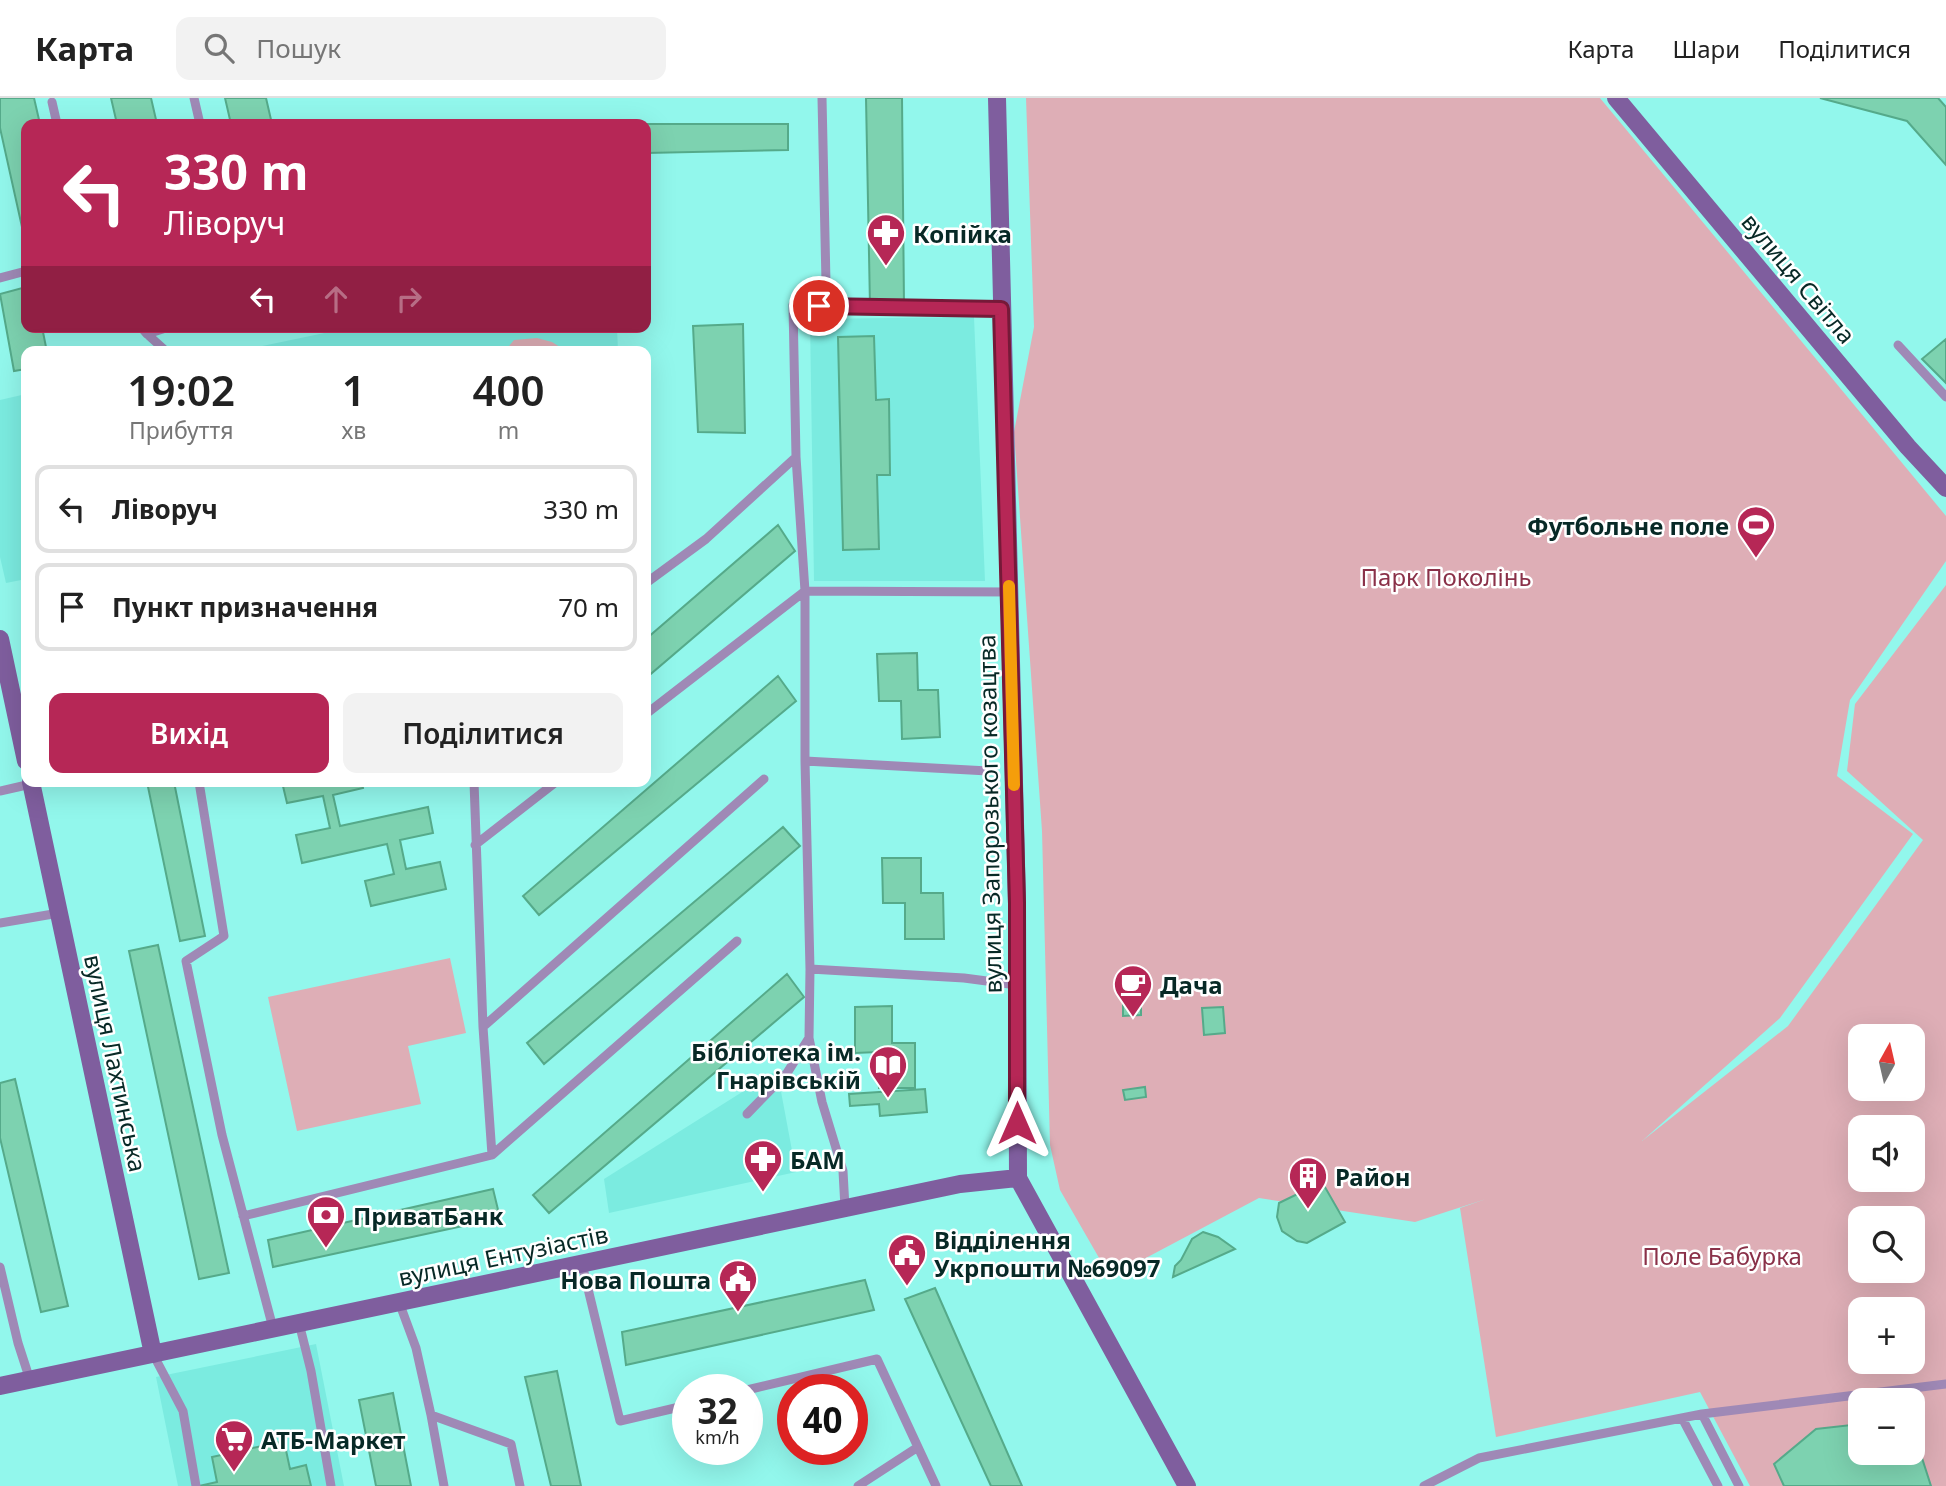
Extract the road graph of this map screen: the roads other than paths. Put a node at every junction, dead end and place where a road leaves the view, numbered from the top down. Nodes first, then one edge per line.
1 (194, 98) edge
2 (822, 98) edge
3 (997, 98) edge
4 (1616, 98) edge
5 (52, 102) dead end
6 (56, 119) edge
7 (199, 119) edge
8 (21, 272) edge
9 (0, 278) edge
10 (793, 305) junction
11 (1001, 309) junction
12 (146, 333) edge
13 (1898, 345) dead end
14 (160, 346) edge
15 (1946, 397) edge
16 (796, 457) junction
17 (1946, 488) edge
18 (651, 579) edge
19 (805, 591) junction
20 (1010, 592) junction
21 (0, 639) edge
22 (3, 670) edge
23 (651, 709) edge
24 (21, 715) edge
25 (805, 761) junction
26 (988, 771) dead end
27 (764, 779) dead end
28 (21, 786) edge
29 (32, 787) edge
30 (200, 787) edge
31 (474, 787) edge
32 (550, 787) edge
33 (0, 791) edge
34 (475, 845) junction
35 (59, 913) junction
36 (0, 923) edge
37 (737, 941) dead end
38 (810, 969) junction
39 (1017, 985) junction
40 (483, 1027) junction
41 (808, 1038) junction
42 (747, 1114) dead end
43 (492, 1155) junction
44 (1018, 1178) junction
45 (845, 1208) junction
46 (243, 1216) junction
47 (582, 1264) junction
48 (0, 1268) edge
49 (399, 1302) junction
50 (299, 1323) junction
51 (273, 1328) junction
52 (153, 1354) junction
53 (30, 1380) junction
54 (1946, 1384) edge
55 (0, 1385) edge
56 (763, 1386) edge
57 (672, 1409) edge
58 (1702, 1414) junction
59 (431, 1415) junction
60 (1682, 1418) junction
61 (918, 1447) junction
62 (196, 1486) edge
63 (331, 1486) edge
64 (444, 1486) edge
65 (520, 1486) edge
66 (858, 1486) edge
67 (936, 1486) edge
68 (1186, 1486) edge
69 (1424, 1486) edge
70 (1717, 1486) edge
71 (1739, 1486) edge

1 - 7 lane
2 - 10 lane
3 - 11 street, вулиця Запорозького козацтва
4 - 17 street, вулиця Світла
5 - 6 lane
8 - 9 lane
10 - 11 lane
10 - 16 lane
11 - 20 street, вулиця Запорозького козацтва
12 - 14 lane
13 - 15 lane
16 - 18 lane
16 - 19 lane
19 - 20 lane
19 - 23 lane
19 - 25 lane
20 - 39 street, вулиця Запорозького козацтва
21 - 22 street
22 - 24 street
25 - 26 lane
25 - 38 lane
27 - 40 lane
28 - 33 lane
29 - 35 street, вулиця Лахтинська
30 - 46 lane
31 - 34 lane
32 - 34 lane
34 - 40 lane
35 - 36 lane
35 - 52 street, вулиця Лахтинська
37 - 43 lane
38 - 39 lane
38 - 41 lane
39 - 44 street, вулиця Запорозького козацтва
40 - 43 lane
41 - 42 lane
41 - 45 lane
43 - 46 lane
44 - 45 street, вулиця Ентузіастів
44 - 68 street, вулиця Запорозького козацтва
45 - 47 street, вулиця Ентузіастів
46 - 51 lane
47 - 49 street, вулиця Ентузіастів
47 - 57 lane
48 - 53 lane
49 - 50 street, вулиця Ентузіастів
49 - 59 lane
50 - 51 street, вулиця Ентузіастів
50 - 63 lane
51 - 52 street, вулиця Ентузіастів
52 - 53 street, вулиця Ентузіастів
52 - 62 lane
53 - 55 street, вулиця Ентузіастів
54 - 58 lane
56 - 61 lane
58 - 60 lane
58 - 71 lane
59 - 64 lane
59 - 65 lane
60 - 69 lane
60 - 70 lane
61 - 66 lane
61 - 67 lane

